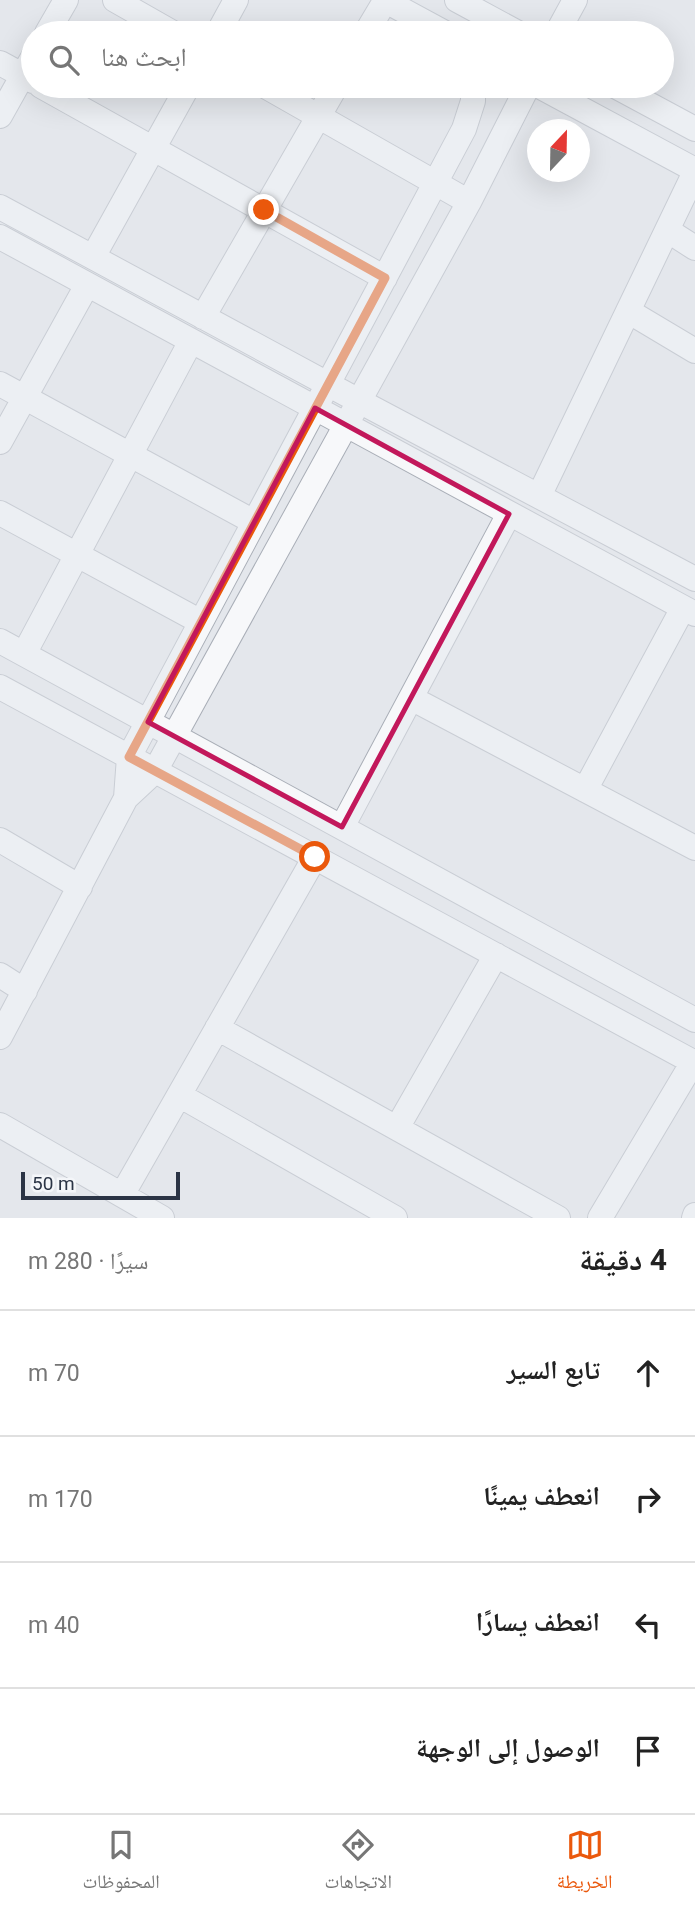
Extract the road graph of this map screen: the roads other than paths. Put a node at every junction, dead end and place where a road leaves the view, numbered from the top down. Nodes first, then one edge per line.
1 (66, 0) edge
2 (114, 0) edge
3 (236, 0) edge
4 (384, 0) edge
5 (457, 0) edge
6 (575, 0) edge
7 (54, 21) edge
8 (152, 21) edge
9 (225, 21) edge
10 (373, 21) edge
11 (423, 21) edge
12 (496, 21) edge
13 (564, 21) edge
14 (0, 63) edge
15 (21, 71) edge
16 (21, 90) edge
17 (71, 98) edge
18 (181, 98) edge
19 (286, 98) edge
20 (329, 98) edge
21 (473, 98) edge
22 (522, 98) edge
23 (562, 98) edge
24 (637, 98) edge
25 (0, 116) edge
26 (318, 116) junction
27 (695, 129) edge
28 (153, 148) junction
29 (695, 171) edge
30 (436, 183) junction
31 (469, 202) junction
32 (0, 207) edge
33 (264, 210) junction
34 (667, 230) junction
35 (0, 237) edge
36 (695, 248) edge
37 (93, 257) junction
38 (385, 278) junction
39 (88, 285) junction
40 (628, 311) junction
41 (203, 317) junction
42 (191, 341) junction
43 (695, 351) edge
44 (0, 384) edge
45 (328, 385) junction
46 (25, 398) junction
47 (359, 401) junction
48 (315, 408) junction
49 (346, 425) junction
50 (0, 442) edge
51 (130, 455) junction
52 (539, 496) junction
53 (0, 513) edge
54 (509, 514) junction
55 (254, 522) junction
56 (77, 554) junction
57 (695, 579) edge
58 (689, 611) edge
59 (201, 622) junction
60 (0, 641) edge
61 (24, 654) junction
62 (0, 687) edge
63 (411, 698) junction
64 (148, 722) junction
65 (175, 736) junction
66 (129, 757) junction
67 (155, 771) junction
68 (585, 790) junction
69 (126, 798) junction
70 (342, 827) junction
71 (0, 841) edge
72 (695, 848) edge
73 (315, 857) junction
74 (80, 887) junction
75 (496, 955) junction
76 (0, 975) edge
77 (25, 991) junction
78 (695, 1020) edge
79 (217, 1028) junction
80 (0, 1037) edge
81 (694, 1062) edge
82 (179, 1094) junction
83 (0, 1125) edge
84 (397, 1128) junction
85 (122, 1195) junction
86 (162, 1218) edge
87 (395, 1218) edge
88 (558, 1218) edge
89 (600, 1218) edge

1 - 7 street
2 - 8 street
3 - 9 street
4 - 10 street
4 - 11 street
5 - 12 street
6 - 13 street
14 - 15 street
16 - 25 street
17 - 28 street
18 - 28 street
19 - 26 street
20 - 26 street
21 - 30 street
22 - 31 street
23 - 29 street
24 - 27 street
26 - 30 street
26 - 33 street
28 - 33 street
28 - 37 street
29 - 34 street
30 - 31 street
30 - 38 street
31 - 47 street
32 - 37 street
33 - 38 street
33 - 41 street
34 - 36 street
34 - 40 street
35 - 39 street
37 - 41 street
38 - 45 street
39 - 42 street
39 - 46 street
40 - 43 street
40 - 52 street
41 - 45 street
42 - 48 street
42 - 51 street
44 - 46 street
45 - 47 street
45 - 48 street
46 - 50 street
46 - 51 street
47 - 49 street
47 - 52 street
48 - 49 street
48 - 55 street
49 - 54 street
49 - 65 street
51 - 55 street
51 - 56 street
52 - 57 street
53 - 56 street
54 - 58 street
54 - 63 street
55 - 59 street
56 - 59 street
56 - 61 street
58 - 68 street
59 - 64 street
60 - 61 street
61 - 64 street
62 - 66 street
63 - 68 street
63 - 70 street
64 - 65 street
64 - 66 street
65 - 67 street
65 - 70 street
66 - 67 street
66 - 69 street
67 - 69 street
67 - 73 street
68 - 72 street
69 - 74 street
70 - 78 street
71 - 74 street
73 - 75 street
73 - 79 street
74 - 77 street
75 - 81 street
75 - 84 street
76 - 77 street
77 - 80 street
79 - 82 street
79 - 84 street
81 - 89 street
82 - 85 street
82 - 87 street
83 - 85 street
84 - 88 street
85 - 86 street

